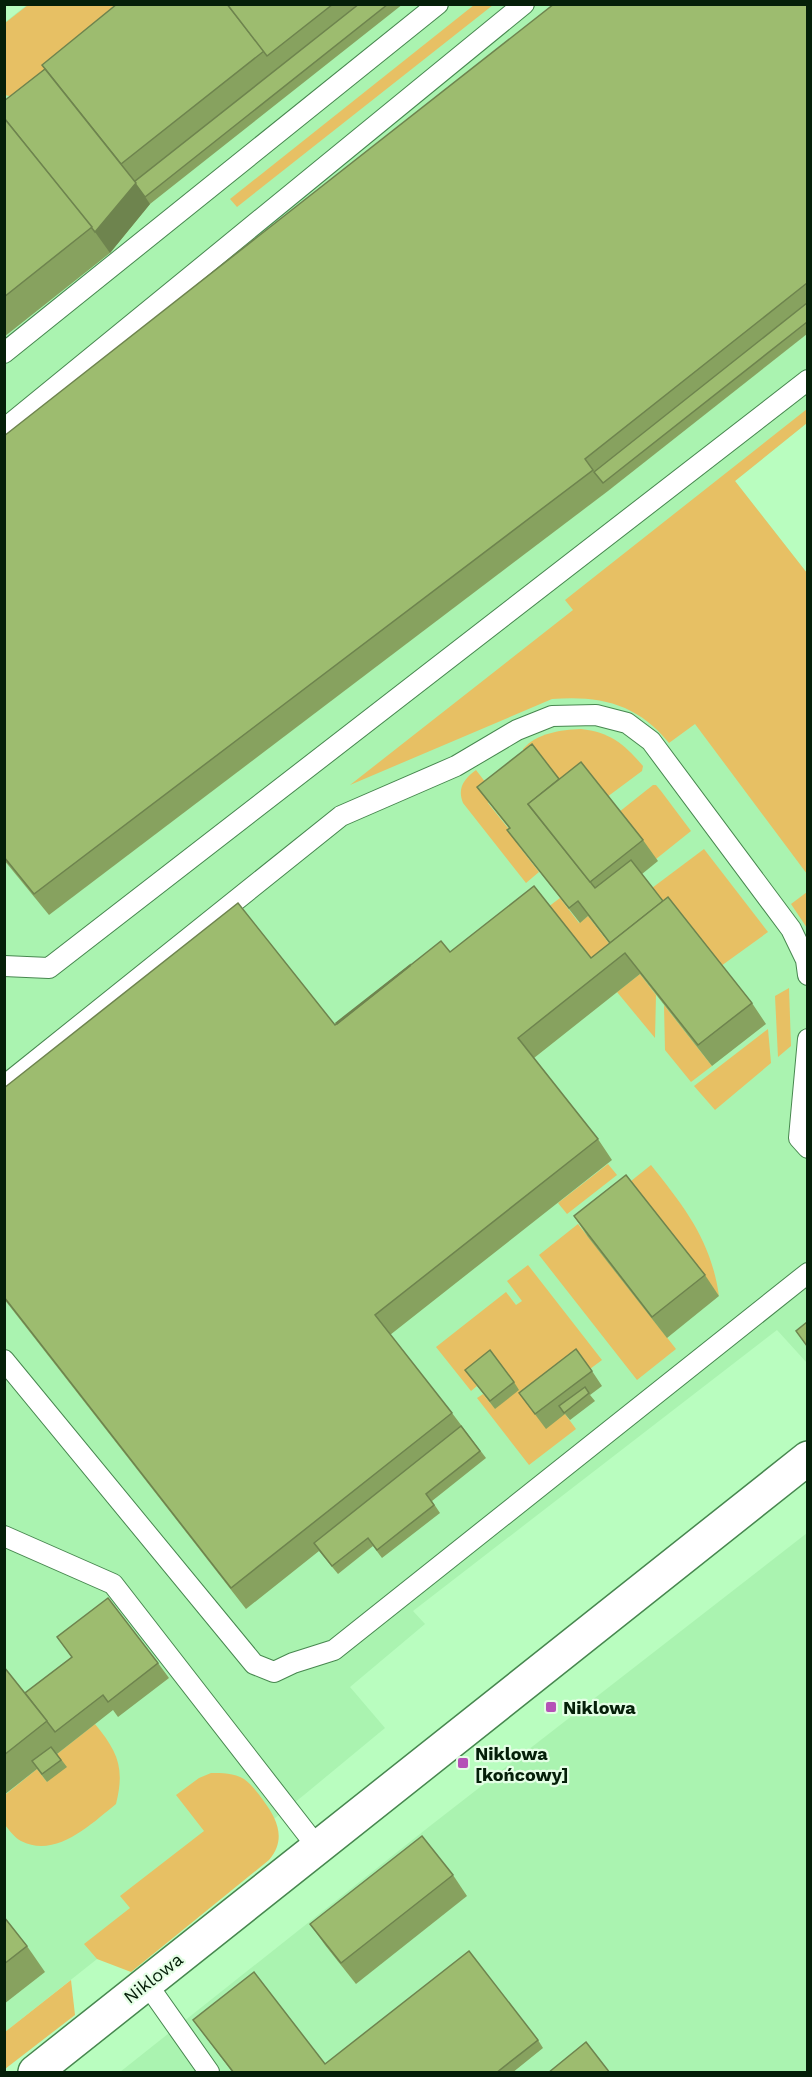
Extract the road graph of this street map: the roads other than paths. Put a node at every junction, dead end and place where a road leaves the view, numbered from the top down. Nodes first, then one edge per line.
1 (438, 4) edge
2 (524, 4) edge
3 (4, 353) edge
4 (807, 380) edge
5 (4, 429) edge
6 (4, 966) edge
7 (807, 975) edge
8 (807, 1039) edge
9 (4, 1086) edge
10 (807, 1148) edge
11 (807, 1273) edge
12 (4, 1360) edge
13 (807, 1458) edge
14 (4, 1536) edge
15 (318, 1848) junction
16 (147, 1984) junction
17 (35, 2073) edge
18 (209, 2073) edge

1 - 3 lane
2 - 5 lane
4 - 6 lane
7 - 9 lane
8 - 10 lane
11 - 12 lane
13 - 15 street, Niklowa
14 - 15 lane
15 - 16 street, Niklowa
16 - 17 street, Niklowa
16 - 18 lane

